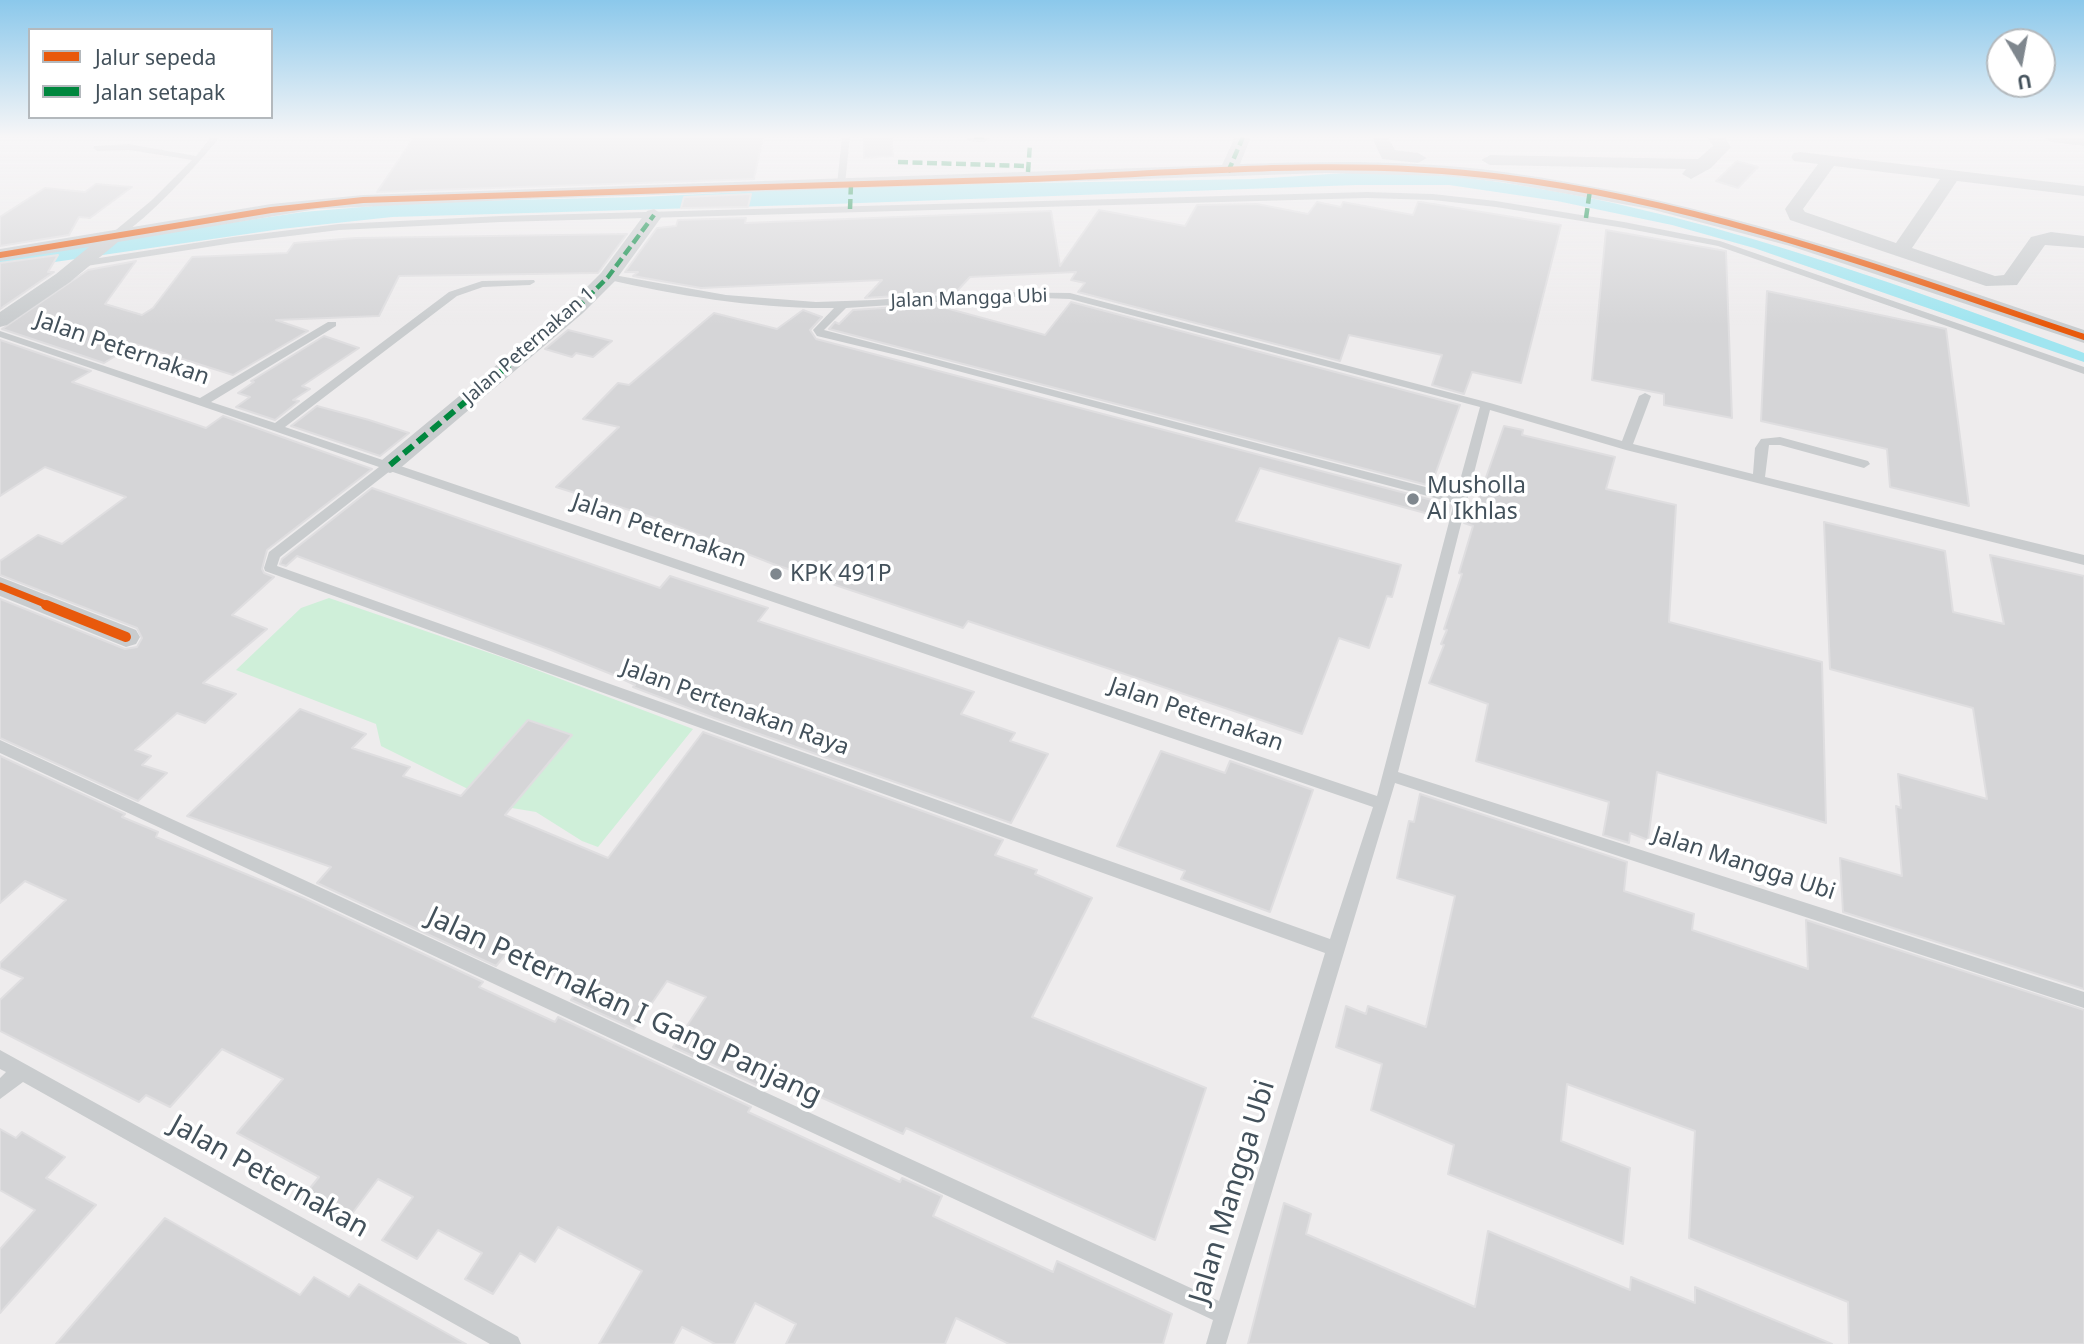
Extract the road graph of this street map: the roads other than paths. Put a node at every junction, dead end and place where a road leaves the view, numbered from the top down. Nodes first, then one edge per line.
1 (158, 200) edge
2 (413, 200) edge
3 (1199, 200) edge
4 (1452, 200) edge
5 (1637, 200) edge
6 (1801, 200) edge
7 (1935, 200) edge
8 (654, 215) junction
9 (109, 240) junction
10 (2084, 242) edge
11 (1900, 251) junction
12 (0, 255) edge
13 (83, 261) junction
14 (608, 277) junction
15 (530, 282) dead end
16 (844, 305) junction
17 (0, 321) edge
18 (332, 324) dead end
19 (0, 334) edge
20 (2084, 337) edge
21 (2084, 371) edge
22 (1645, 396) dead end
23 (202, 402) junction
24 (1486, 405) junction
25 (277, 427) junction
26 (1626, 446) junction
27 (1864, 464) dead end
28 (390, 465) junction
29 (1759, 480) junction
30 (1462, 501) junction
31 (2084, 560) edge
32 (0, 586) edge
33 (126, 637) dead end
34 (0, 746) edge
35 (1389, 775) junction
36 (1382, 804) junction
37 (1335, 949) junction
38 (2084, 1000) edge
39 (0, 1059) edge
40 (22, 1071) junction
41 (0, 1090) edge
42 (1225, 1315) junction
43 (511, 1344) edge
44 (1216, 1344) edge

1 - 9 lane
2 - 9 street
3 - 8 lane
4 - 21 lane
5 - 20 street
6 - 11 street
7 - 11 street
8 - 13 lane
8 - 14 street, Jalan Peternakan 1
9 - 12 street
9 - 13 street
10 - 11 street
13 - 17 street
14 - 16 lane, Jalan Mangga Ubi
14 - 28 street, Jalan Peternakan 1
15 - 25 lane
16 - 24 lane, Jalan Mangga Ubi
16 - 30 lane
18 - 23 lane
19 - 23 lane, Jalan Peternakan
22 - 26 lane
23 - 25 lane, Jalan Peternakan
24 - 26 lane, Jalan Mangga Ubi
24 - 30 lane, Jalan Mangga Ubi
25 - 28 lane, Jalan Peternakan
26 - 29 lane, Jalan Mangga Ubi
27 - 29 lane
28 - 36 lane, Jalan Peternakan
28 - 37 lane, Jalan Pertenakan Raya
29 - 31 lane, Jalan Mangga Ubi
30 - 35 lane, Jalan Mangga Ubi
32 - 33 street
34 - 42 lane, Jalan Peternakan I Gang Panjang
35 - 36 lane, Jalan Mangga Ubi
35 - 38 lane, Jalan Mangga Ubi
36 - 37 lane, Jalan Mangga Ubi
37 - 42 lane, Jalan Mangga Ubi
39 - 40 lane, Jalan Peternakan
40 - 41 lane
40 - 43 lane, Jalan Peternakan
42 - 44 lane, Jalan Mangga Ubi

